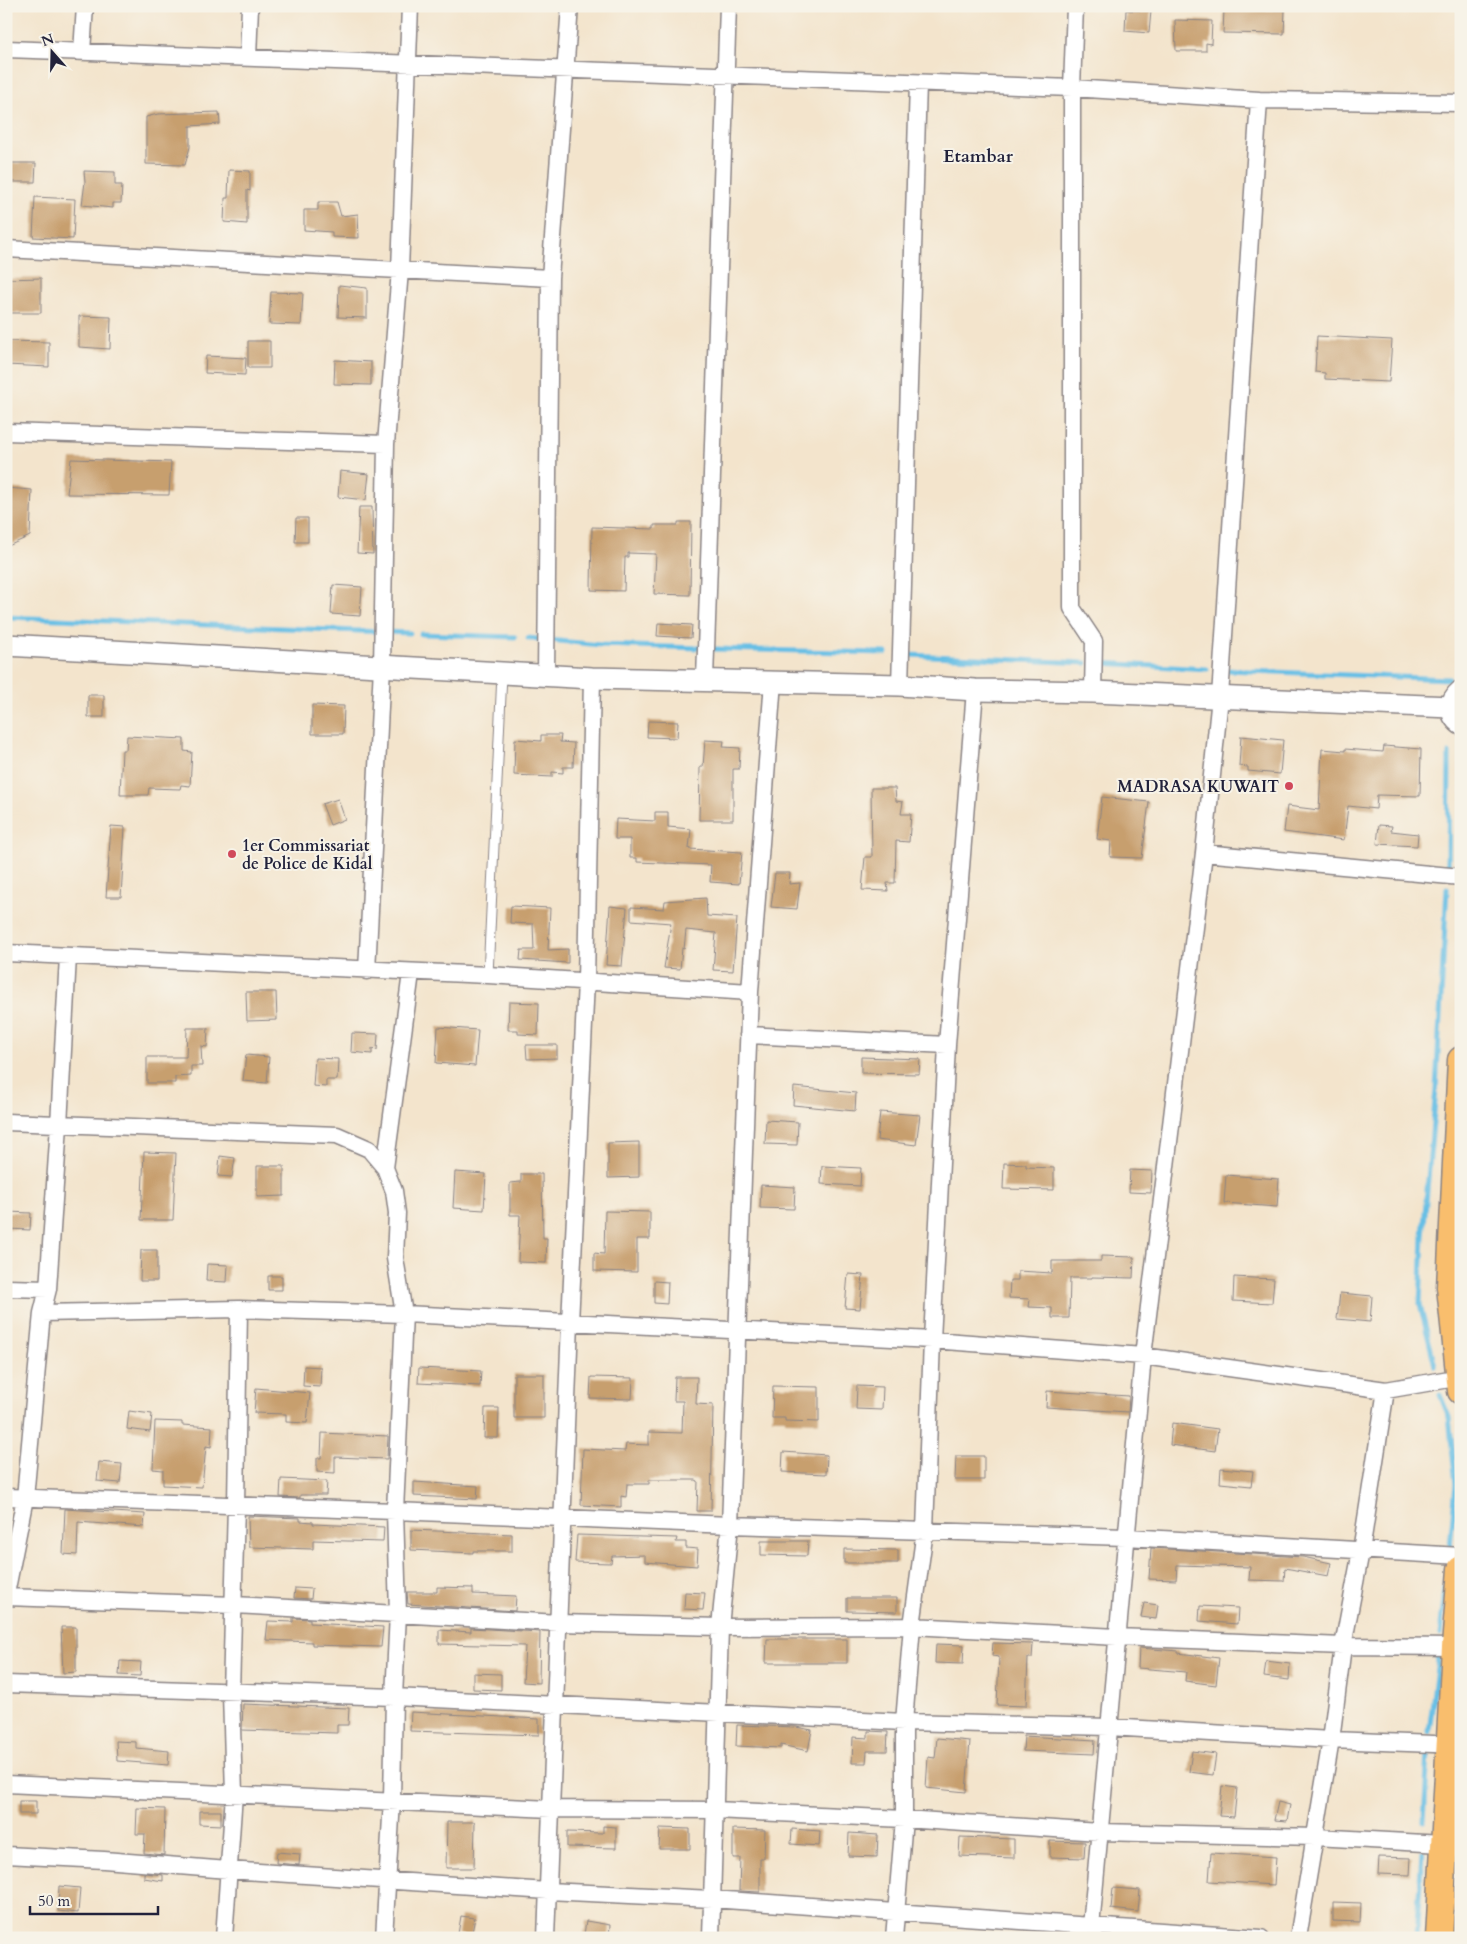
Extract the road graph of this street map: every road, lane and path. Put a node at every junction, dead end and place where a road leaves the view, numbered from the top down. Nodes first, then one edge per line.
1 (85, 6) edge
2 (250, 6) edge
3 (410, 6) edge
4 (570, 6) edge
5 (728, 6) edge
6 (1075, 6) edge
7 (6, 49) edge
8 (82, 52) junction
9 (248, 58) junction
10 (407, 64) junction
11 (567, 70) junction
12 (726, 76) junction
13 (918, 83) junction
14 (1072, 88) junction
15 (1259, 100) junction
16 (1461, 103) edge
17 (6, 249) edge
18 (400, 270) junction
19 (550, 278) junction
20 (6, 432) edge
21 (386, 444) junction
22 (6, 645) edge
23 (382, 666) junction
24 (502, 673) junction
25 (546, 674) junction
26 (592, 678) junction
27 (705, 679) junction
28 (773, 681) junction
29 (900, 685) junction
30 (975, 690) junction
31 (1093, 692) junction
32 (1220, 697) junction
33 (1458, 707) edge
34 (1204, 854) junction
35 (1461, 877) edge
36 (6, 953) edge
37 (68, 956) junction
38 (367, 970) junction
39 (410, 973) junction
40 (488, 975) junction
41 (586, 981) junction
42 (750, 992) junction
43 (748, 1035) junction
44 (947, 1045) junction
45 (1461, 1060) edge
46 (6, 1122) edge
47 (59, 1125) junction
48 (385, 1168) junction
49 (6, 1288) edge
50 (48, 1289) junction
51 (238, 1309) junction
52 (42, 1313) junction
53 (404, 1314) junction
54 (570, 1323) junction
55 (737, 1330) junction
56 (932, 1340) junction
57 (1143, 1356) junction
58 (1460, 1382) edge
59 (1386, 1390) junction
60 (6, 1497) edge
61 (25, 1498) junction
62 (236, 1505) junction
63 (395, 1510) junction
64 (563, 1518) junction
65 (730, 1525) junction
66 (925, 1530) junction
67 (1126, 1537) junction
68 (1361, 1551) junction
69 (1461, 1556) edge
70 (1461, 1569) edge
71 (6, 1595) edge
72 (234, 1605) junction
73 (398, 1613) junction
74 (559, 1623) junction
75 (912, 1626) junction
76 (720, 1627) junction
77 (1117, 1637) junction
78 (1343, 1646) junction
79 (1455, 1647) junction
80 (6, 1684) edge
81 (231, 1693) junction
82 (394, 1697) junction
83 (555, 1705) junction
84 (718, 1712) junction
85 (904, 1722) junction
86 (1109, 1727) junction
87 (1331, 1740) junction
88 (1455, 1745) edge
89 (6, 1784) edge
90 (234, 1794) junction
91 (392, 1800) junction
92 (551, 1809) junction
93 (715, 1810) junction
94 (904, 1819) junction
95 (1099, 1832) junction
96 (1315, 1837) junction
97 (1452, 1845) edge
98 (6, 1854) edge
99 (228, 1870) junction
100 (388, 1880) junction
101 (548, 1891) junction
102 (712, 1899) junction
103 (896, 1912) junction
104 (1090, 1931) edge
105 (224, 1938) edge
106 (384, 1938) edge
107 (546, 1938) edge
108 (711, 1938) edge
109 (894, 1938) edge
110 (1261, 1938) edge
111 (1298, 1938) edge
112 (1439, 1938) edge

1 - 8 street
2 - 9 street
3 - 10 street
4 - 11 street
5 - 12 street
6 - 14 street
7 - 8 street
8 - 9 street
9 - 10 street
10 - 11 street
10 - 18 street
11 - 12 street
11 - 19 street
12 - 13 street
12 - 27 street
13 - 14 street
13 - 29 street
14 - 15 street
14 - 31 street
15 - 16 street
15 - 32 street
17 - 18 street
18 - 19 street
18 - 21 street
19 - 25 street
20 - 21 street
21 - 23 street
22 - 23 street
23 - 24 street
23 - 38 street
24 - 25 street
24 - 40 lane
25 - 26 street
26 - 27 street
26 - 41 street
27 - 28 street
28 - 29 street
28 - 42 street
29 - 30 street
30 - 31 street
30 - 44 street
31 - 32 street
32 - 33 street
32 - 34 street
34 - 35 street
34 - 57 street
36 - 37 street
37 - 38 street
37 - 47 street
38 - 39 street
39 - 40 street
39 - 48 street
40 - 41 street
41 - 42 street
41 - 54 street
42 - 43 street
43 - 44 street
43 - 55 street
44 - 56 street
45 - 58 main road
46 - 47 street
47 - 48 street
47 - 50 street
48 - 53 street
49 - 50 street
50 - 52 street
51 - 52 street
51 - 53 street
51 - 62 street
52 - 61 street
53 - 54 street
53 - 63 street
54 - 55 street
54 - 64 street
55 - 56 street
55 - 65 street
56 - 57 street
56 - 66 street
57 - 59 street
57 - 67 street
58 - 59 street
59 - 68 street
60 - 61 street
61 - 62 street
61 - 71 street
62 - 63 street
62 - 72 street
63 - 64 street
63 - 73 street
64 - 65 street
64 - 74 street
65 - 66 street
65 - 76 street
66 - 67 street
66 - 75 street
67 - 68 street
67 - 77 street
68 - 69 street
68 - 78 street
70 - 79 main road
71 - 72 street
72 - 73 street
72 - 81 street
73 - 74 street
73 - 82 street
74 - 76 street
74 - 83 street
75 - 76 street
75 - 77 street
75 - 85 street
76 - 84 street
77 - 78 street
77 - 86 street
78 - 79 street
78 - 87 street
79 - 88 main road
80 - 81 street
81 - 82 street
81 - 90 street
82 - 83 street
82 - 91 street
83 - 84 street
83 - 92 street
84 - 85 street
84 - 93 street
85 - 86 street
85 - 94 street
86 - 87 street
86 - 95 street
87 - 88 street
87 - 96 street
88 - 97 main road
89 - 90 street
90 - 91 street
90 - 99 street
91 - 92 street
91 - 100 street
92 - 93 street
92 - 101 street
93 - 94 street
93 - 102 street
94 - 95 street
94 - 103 street
95 - 96 street
95 - 104 street
96 - 97 street
96 - 111 street
97 - 112 main road
98 - 99 street
99 - 100 street
99 - 105 street
100 - 101 street
100 - 106 street
101 - 102 street
101 - 107 street
102 - 103 street
102 - 108 street
103 - 104 street
103 - 109 street
104 - 110 street

